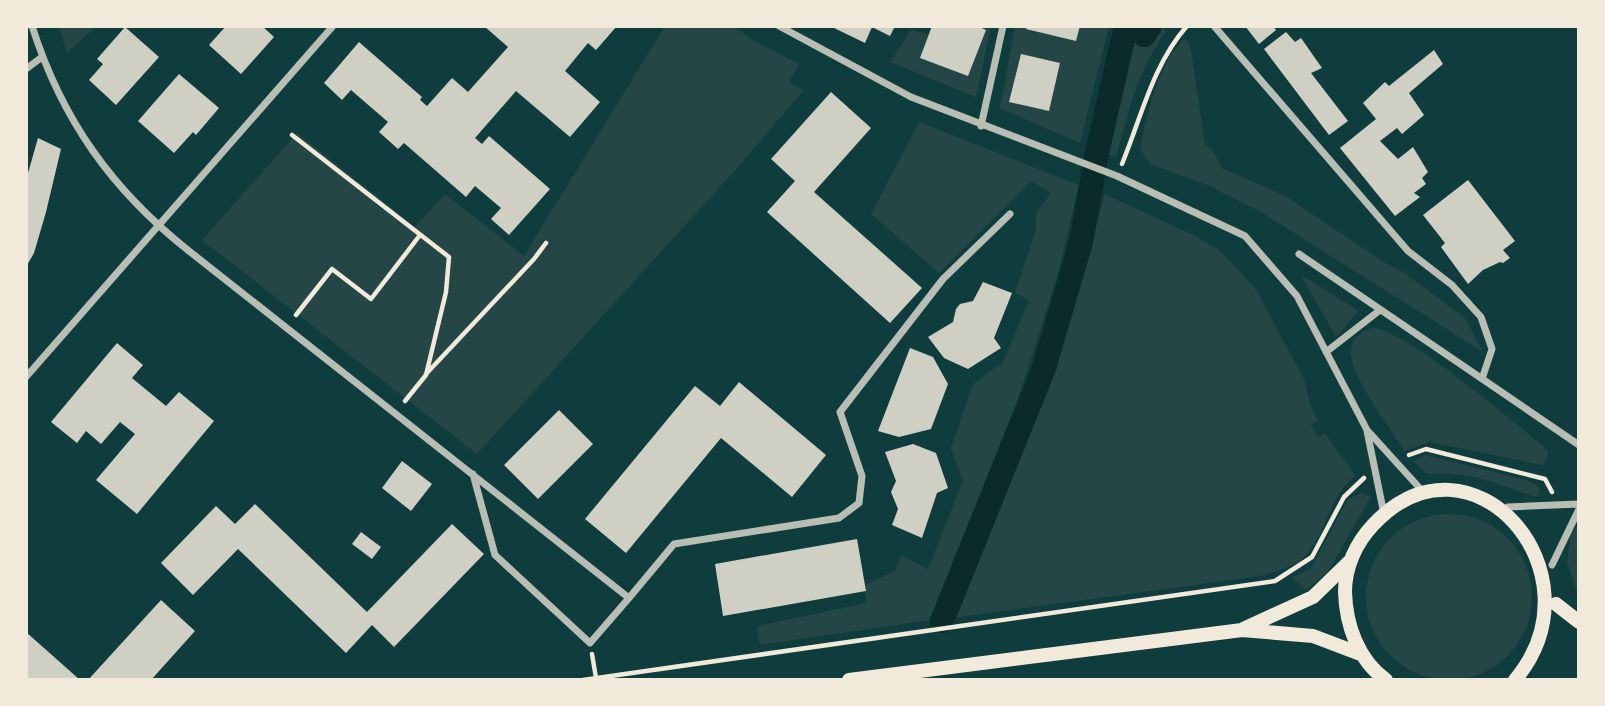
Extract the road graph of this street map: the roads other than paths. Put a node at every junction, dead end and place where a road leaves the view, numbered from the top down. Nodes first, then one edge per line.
1 (32, 26) edge
2 (333, 26) edge
3 (779, 26) edge
4 (1003, 26) edge
5 (1214, 26) edge
6 (41, 57) junction
7 (26, 69) edge
8 (981, 126) junction
9 (1010, 214) dead end
10 (158, 226) junction
11 (1299, 254) dead end
12 (1380, 310) junction
13 (1326, 352) junction
14 (26, 377) edge
15 (1482, 379) junction
16 (1367, 430) junction
17 (1579, 445) edge
18 (473, 474) junction
19 (1425, 495) junction
20 (1579, 506) edge
21 (1508, 507) junction
22 (1384, 514) junction
23 (1350, 561) junction
24 (1552, 565) junction
25 (629, 598) junction
26 (1556, 604) junction
27 (1579, 622) edge
28 (1242, 630) junction
29 (1363, 655) junction
30 (849, 680) edge
31 (1387, 680) edge
32 (1515, 680) edge

1 - 6 street
2 - 10 street
3 - 8 street
4 - 8 street
5 - 15 street
6 - 7 street
6 - 10 street
8 - 13 street
9 - 25 street
10 - 14 street
10 - 18 street
11 - 12 street
12 - 13 street
12 - 15 street
13 - 16 street
15 - 17 street
16 - 19 street
16 - 22 street
18 - 25 street
18 - 25 street
19 - 21 main road
19 - 22 main road
20 - 21 street
20 - 24 street
21 - 24 main road
22 - 23 main road
23 - 28 main road
23 - 29 main road
24 - 26 main road
26 - 27 main road
26 - 32 main road
28 - 29 main road
28 - 30 main road
29 - 31 main road

